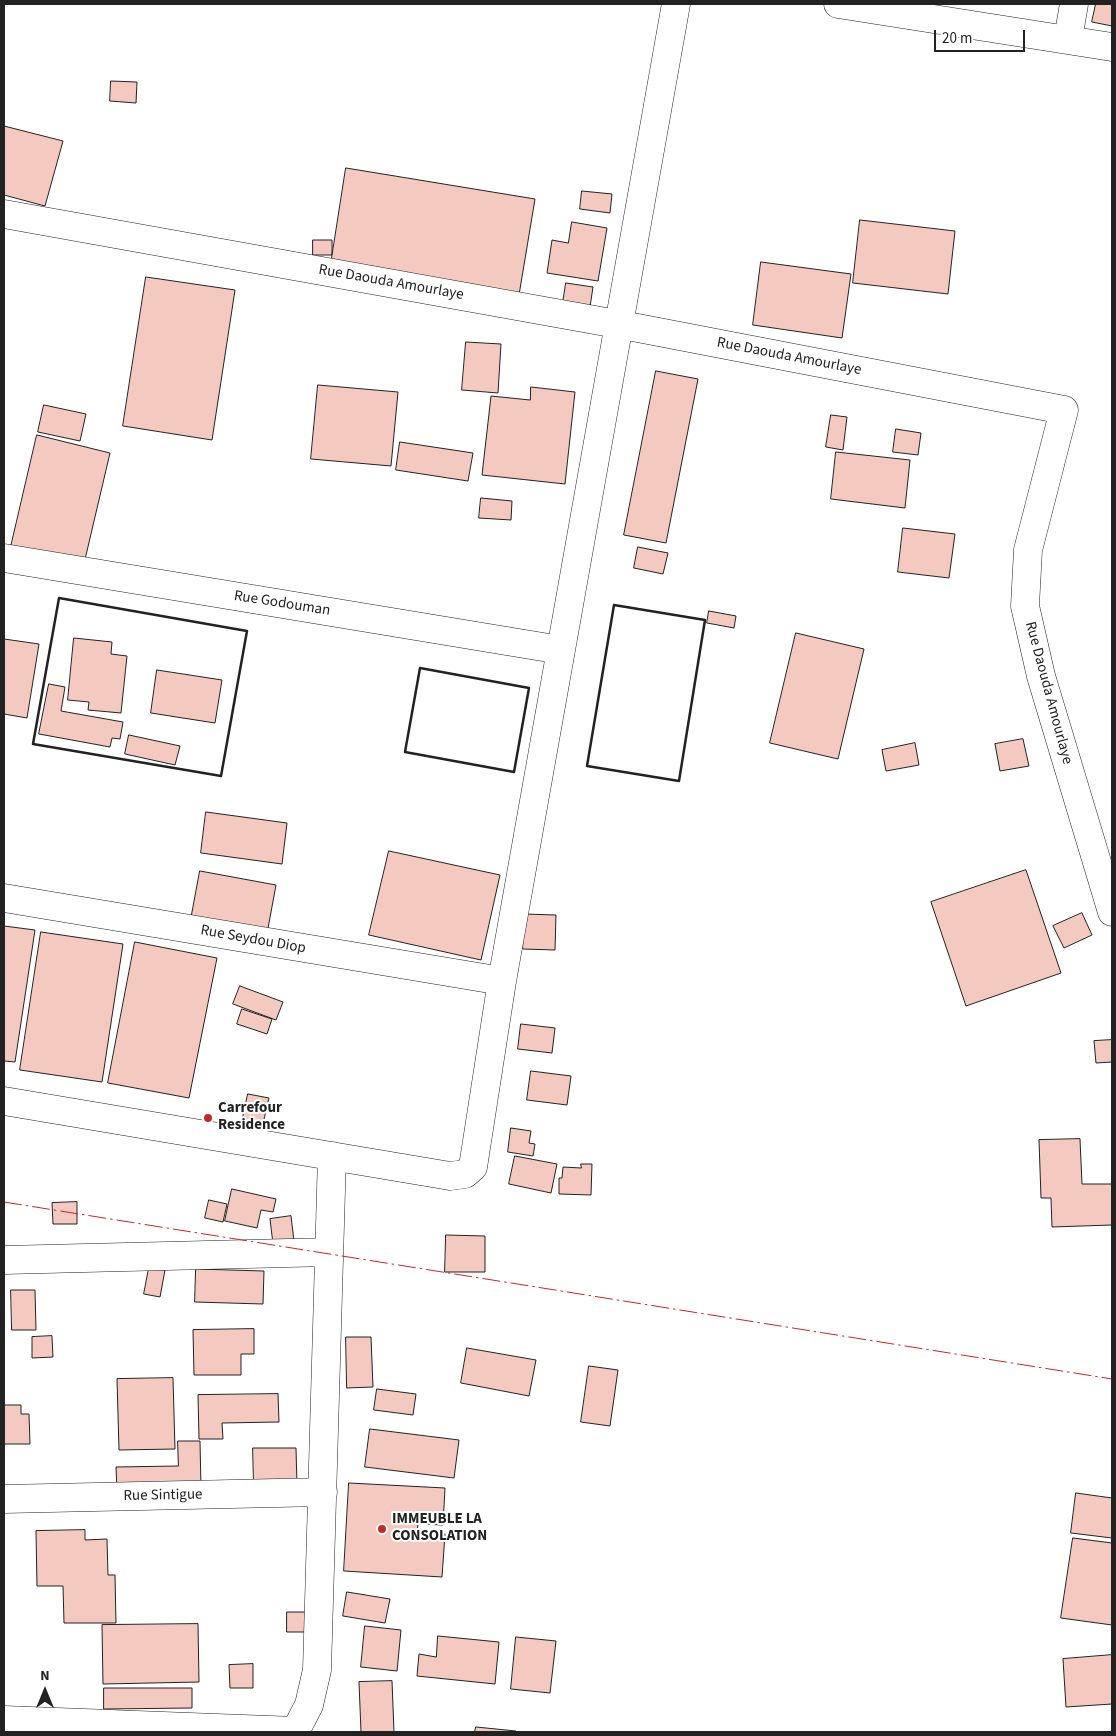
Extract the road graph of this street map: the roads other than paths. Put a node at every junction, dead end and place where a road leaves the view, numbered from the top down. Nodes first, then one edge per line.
1 (676, 4) edge
2 (838, 4) edge
3 (1074, 4) edge
4 (1068, 40) junction
5 (1112, 47) edge
6 (4, 214) edge
7 (617, 324) junction
8 (4, 558) edge
9 (560, 650) junction
10 (4, 898) edge
11 (1112, 912) edge
12 (502, 982) junction
13 (4, 1101) edge
14 (332, 1156) junction
15 (329, 1252) junction
16 (4, 1260) edge
17 (323, 1492) junction
18 (4, 1499) edge
19 (4, 1720) edge
20 (295, 1731) edge

1 - 7 street
2 - 4 street
3 - 4 street
4 - 5 street
6 - 7 street, Rue Daouda Amourlaye
7 - 9 street
7 - 11 street, Rue Daouda Amourlaye
8 - 9 street, Rue Godouman
9 - 12 street
10 - 12 street, Rue Seydou Diop
12 - 14 street
13 - 14 street
14 - 15 street
15 - 16 street
15 - 17 street
17 - 18 street, Rue Sintigue
17 - 20 street
19 - 20 street

